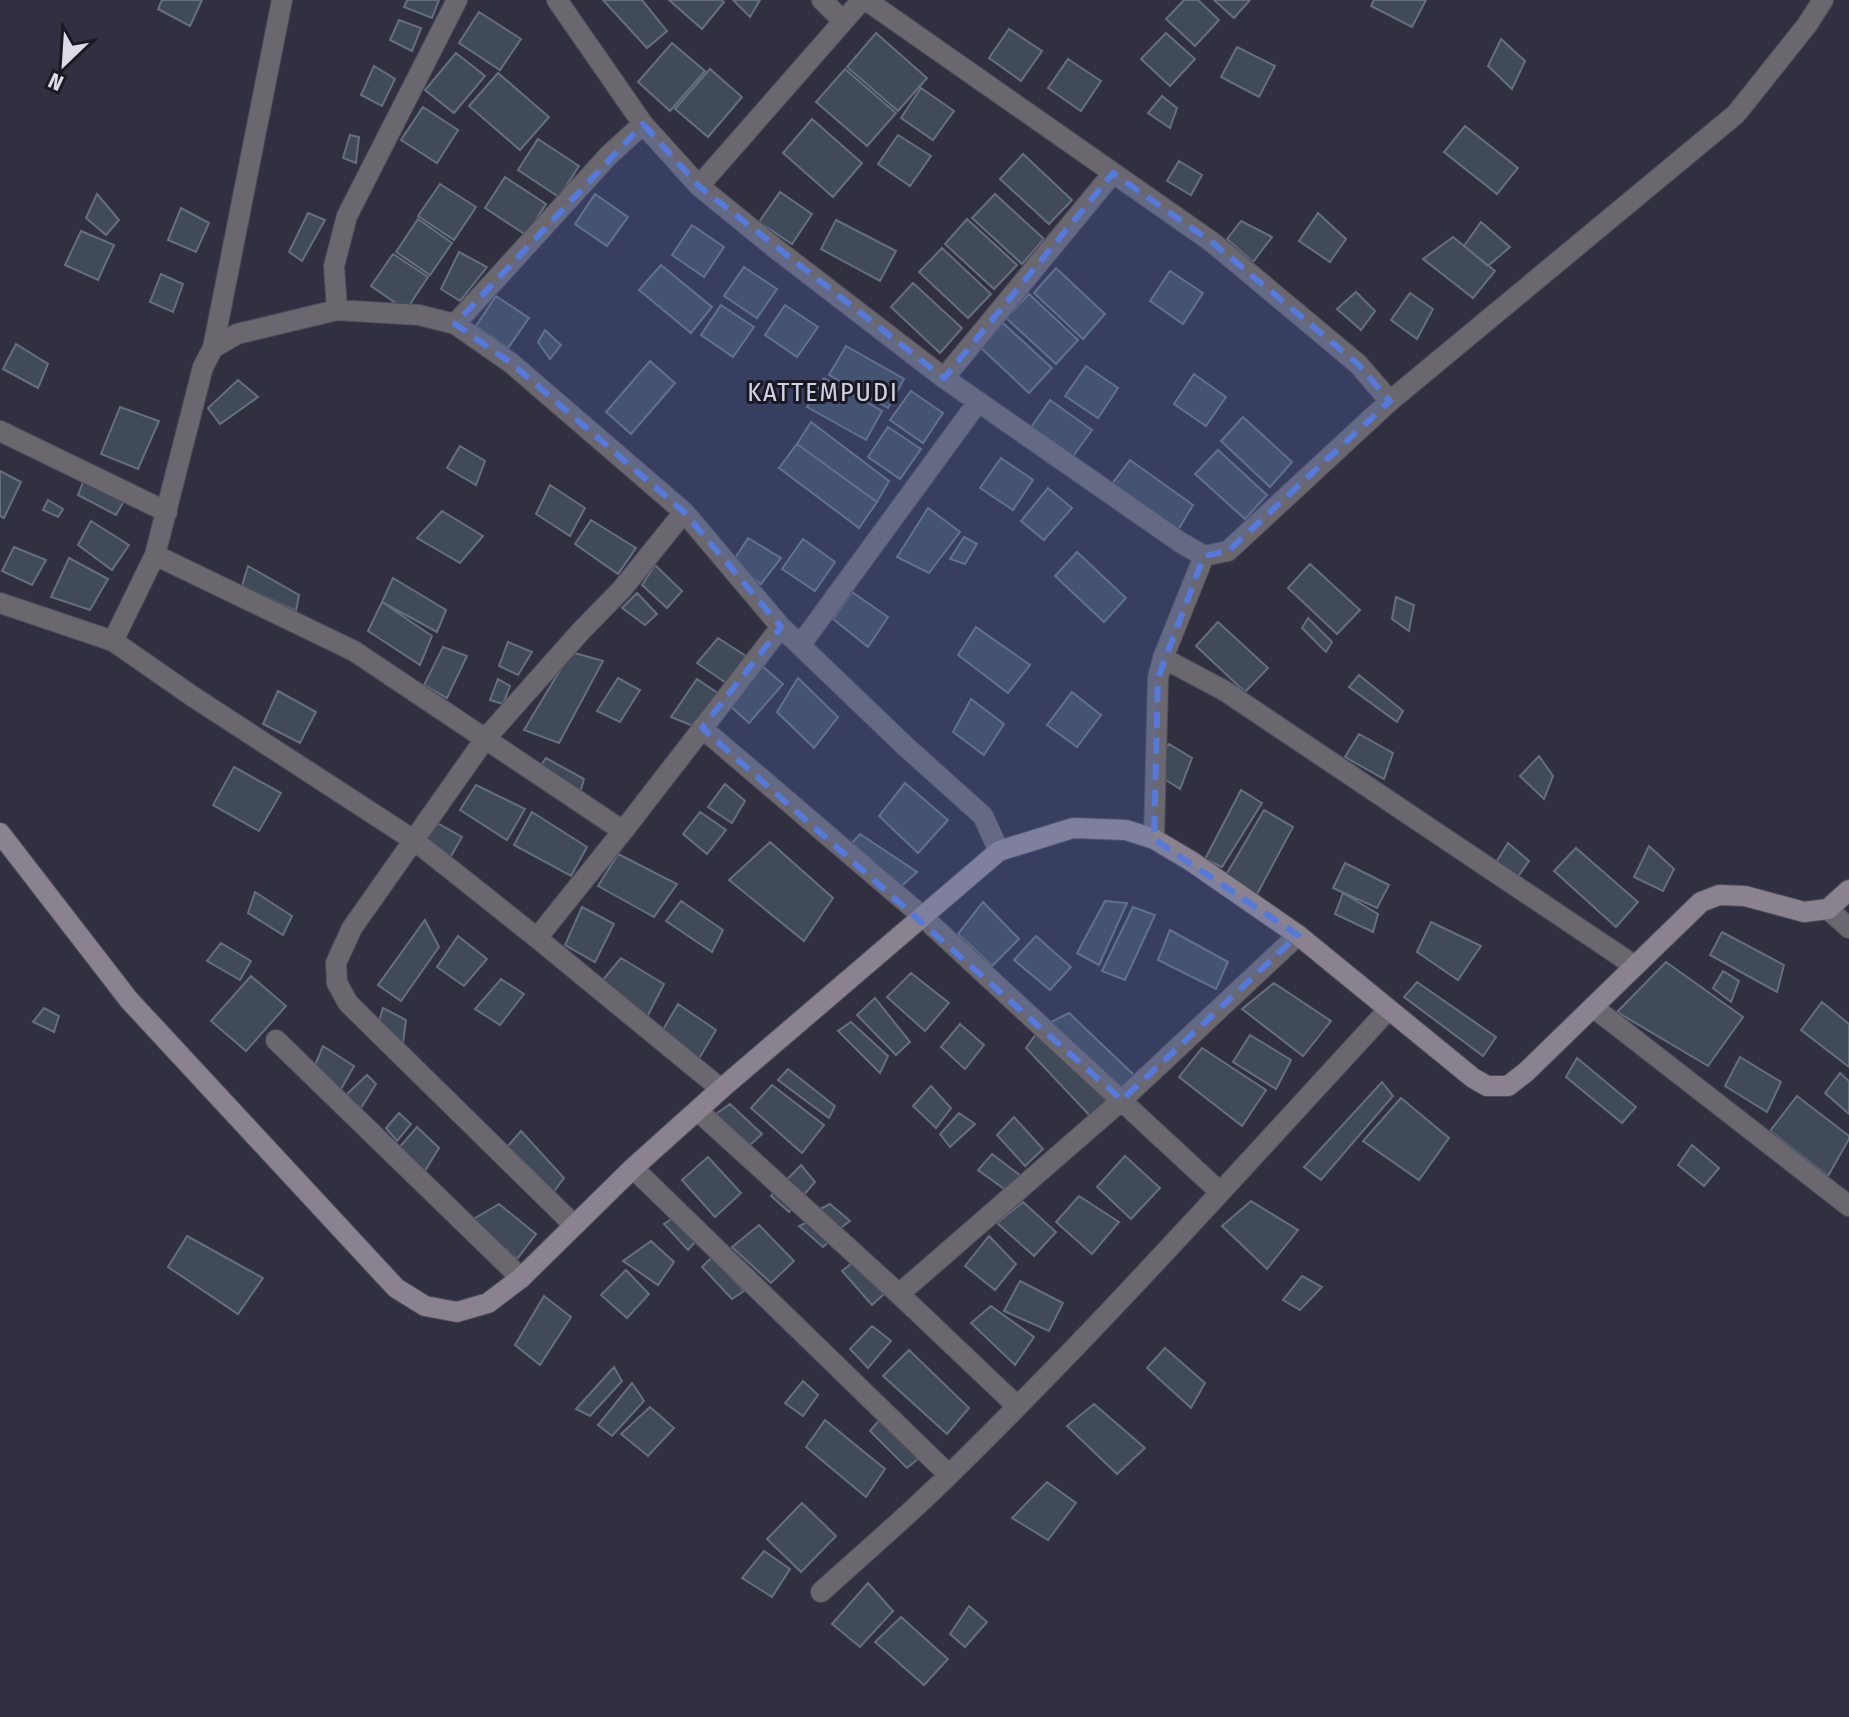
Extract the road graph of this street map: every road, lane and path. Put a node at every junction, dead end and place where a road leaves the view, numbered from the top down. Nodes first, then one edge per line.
1 (282, 0) edge
2 (457, 0) edge
3 (557, 0) edge
4 (822, 0) edge
5 (864, 0) edge
6 (1823, 0) edge
7 (843, 21) junction
8 (643, 124) junction
9 (1113, 173) junction
10 (699, 186) junction
11 (337, 310) junction
12 (455, 324) junction
13 (213, 348) junction
14 (944, 378) junction
15 (1390, 401) junction
16 (978, 402) junction
17 (0, 431) edge
18 (167, 512) junction
19 (684, 512) junction
20 (155, 555) junction
21 (1204, 556) junction
22 (0, 603) edge
23 (781, 627) junction
24 (113, 641) junction
25 (801, 644) junction
26 (1163, 658) junction
27 (702, 728) junction
28 (485, 739) junction
29 (623, 831) junction
30 (0, 833) edge
31 (1154, 839) junction
32 (415, 841) junction
33 (999, 851) junction
34 (1849, 890) edge
35 (1828, 909) junction
36 (922, 916) junction
37 (1849, 928) edge
38 (1298, 935) junction
39 (537, 938) junction
40 (1635, 966) junction
41 (1593, 1007) junction
42 (1388, 1010) junction
43 (276, 1040) dead end
44 (721, 1089) junction
45 (1122, 1100) junction
46 (698, 1111) junction
47 (633, 1168) junction
48 (1220, 1192) junction
49 (1849, 1206) edge
50 (574, 1225) junction
51 (521, 1278) junction
52 (899, 1294) junction
53 (1017, 1406) junction
54 (949, 1475) junction
55 (821, 1592) dead end

1 - 13 street
2 - 11 street
3 - 8 street
4 - 7 street
5 - 7 street
5 - 9 street
6 - 15 street
7 - 10 street
8 - 10 street
8 - 12 street
9 - 14 street
9 - 15 street
10 - 14 street
11 - 12 street
11 - 13 street
12 - 19 street
13 - 18 street
14 - 16 street
15 - 21 street
16 - 21 street
16 - 25 street
17 - 18 street
18 - 20 street
19 - 23 street
19 - 28 street
20 - 24 street
20 - 28 street
21 - 26 street
22 - 24 street
23 - 25 street
23 - 27 street
24 - 32 street
25 - 33 street
26 - 31 street
26 - 40 street
27 - 29 street
27 - 36 street
28 - 29 street
28 - 32 street
29 - 39 street
30 - 51 street
31 - 33 street
31 - 38 street
32 - 39 street
32 - 50 street
33 - 36 street
34 - 35 street
35 - 37 street
35 - 40 street
36 - 44 street
36 - 45 street
38 - 42 street
38 - 45 street
39 - 44 street
40 - 41 street
41 - 42 street
41 - 49 street
42 - 48 street
43 - 51 street
44 - 46 street
45 - 48 street
45 - 52 street
46 - 47 street
46 - 52 street
47 - 50 street
47 - 54 street
48 - 53 street
50 - 51 street
52 - 53 street
53 - 54 street
54 - 55 street

